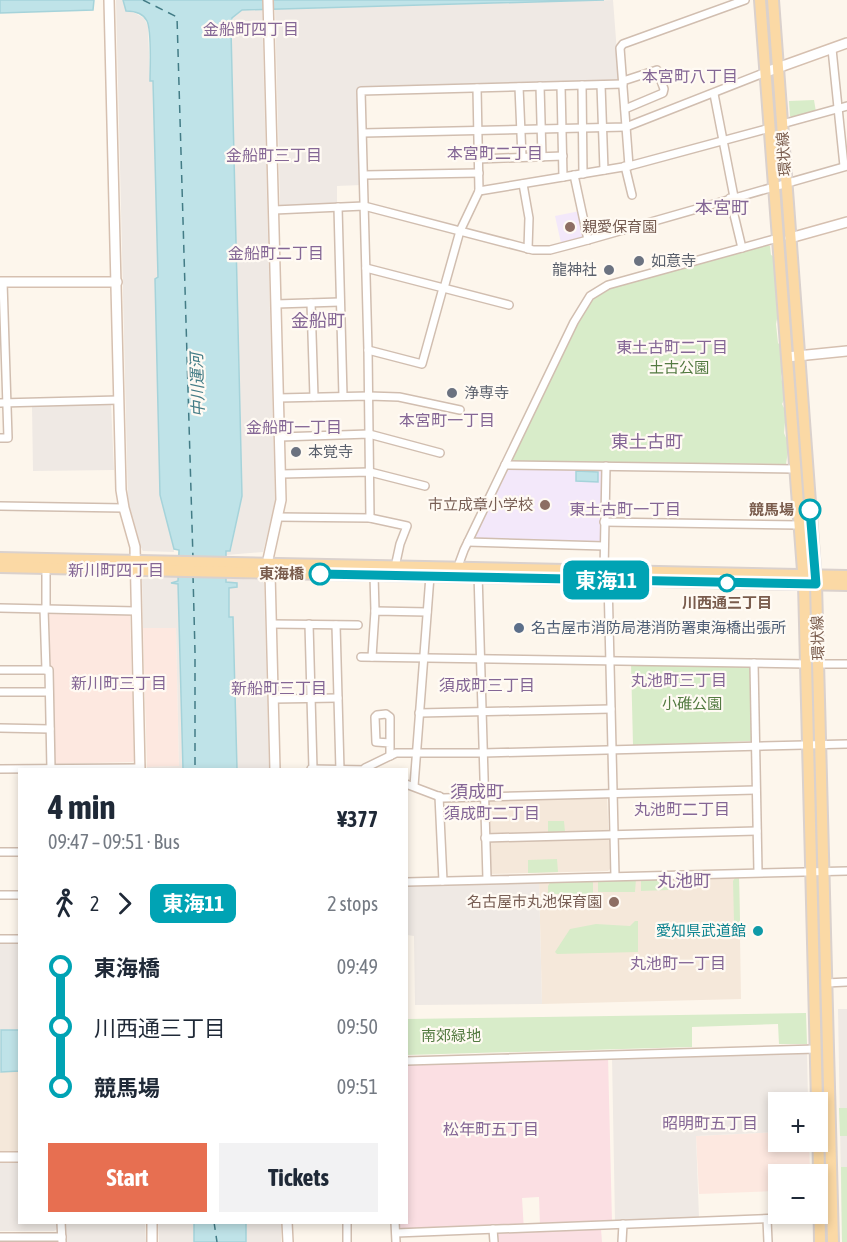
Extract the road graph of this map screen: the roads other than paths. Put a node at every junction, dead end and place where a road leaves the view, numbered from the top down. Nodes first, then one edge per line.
1 (109, 0) edge
2 (268, 0) edge
3 (745, 0) edge
4 (760, 0) edge
5 (773, 0) edge
6 (847, 43) edge
7 (832, 48) junction
8 (778, 68) junction
9 (766, 72) junction
10 (623, 82) junction
11 (582, 85) junction
12 (601, 85) junction
13 (540, 86) junction
14 (561, 86) junction
15 (519, 87) junction
16 (477, 88) junction
17 (714, 94) junction
18 (843, 108) edge
19 (625, 109) junction
20 (782, 124) junction
21 (626, 127) junction
22 (582, 128) junction
23 (603, 128) junction
24 (770, 128) junction
25 (542, 129) junction
26 (562, 129) junction
27 (521, 130) junction
28 (478, 131) junction
29 (363, 133) junction
30 (723, 142) junction
31 (563, 156) junction
32 (522, 157) junction
33 (542, 157) junction
34 (478, 159) junction
35 (627, 166) junction
36 (846, 166) edge
37 (604, 170) junction
38 (479, 173) junction
39 (583, 174) junction
40 (364, 175) junction
41 (574, 175) junction
42 (563, 177) junction
43 (786, 182) junction
44 (523, 184) junction
45 (774, 186) junction
46 (479, 191) junction
47 (632, 195) dead end
48 (732, 198) junction
49 (364, 206) junction
50 (338, 207) junction
51 (274, 210) junction
52 (847, 222) edge
53 (460, 231) junction
54 (778, 238) junction
55 (790, 238) junction
56 (588, 240) junction
57 (742, 248) junction
58 (528, 249) junction
59 (366, 268) junction
60 (2, 282) edge
61 (117, 282) junction
62 (444, 288) junction
63 (340, 302) junction
64 (311, 303) junction
65 (276, 304) junction
66 (509, 305) dead end
67 (368, 350) junction
68 (847, 351) edge
69 (799, 356) junction
70 (787, 357) junction
71 (343, 396) junction
72 (369, 396) junction
73 (314, 397) junction
74 (278, 398) junction
75 (119, 400) junction
76 (4, 403) edge
77 (460, 410) dead end
78 (369, 434) junction
79 (279, 436) junction
80 (0, 438) edge
81 (440, 453) dead end
82 (505, 465) junction
83 (606, 465) junction
84 (795, 469) junction
85 (370, 472) junction
86 (280, 474) junction
87 (425, 486) dead end
88 (0, 506) edge
89 (124, 508) junction
90 (277, 517) junction
91 (370, 518) junction
92 (604, 522) junction
93 (799, 525) junction
94 (468, 542) junction
95 (604, 546) junction
96 (0, 558) edge
97 (135, 565) junction
98 (0, 567) edge
99 (46, 567) junction
100 (395, 567) junction
101 (268, 568) junction
102 (455, 573) junction
103 (478, 573) junction
104 (374, 575) junction
105 (430, 576) junction
106 (606, 576) junction
107 (847, 576) edge
108 (810, 580) junction
109 (847, 585) edge
110 (0, 608) edge
111 (45, 609) junction
112 (136, 611) junction
113 (375, 612) junction
114 (427, 612) junction
115 (271, 624) junction
116 (309, 624) junction
117 (336, 625) junction
118 (358, 625) dead end
119 (361, 657) dead end
120 (372, 657) junction
121 (423, 658) junction
122 (480, 658) junction
123 (610, 660) junction
124 (754, 663) junction
125 (806, 664) junction
126 (819, 664) junction
127 (847, 664) edge
128 (0, 670) edge
129 (46, 670) junction
130 (0, 692) edge
131 (49, 692) junction
132 (311, 698) junction
133 (338, 698) junction
134 (273, 699) junction
135 (611, 709) junction
136 (481, 712) junction
137 (420, 713) junction
138 (0, 728) edge
139 (50, 729) junction
140 (390, 742) dead end
141 (808, 744) junction
142 (847, 744) edge
143 (820, 745) junction
144 (755, 746) junction
145 (612, 750) junction
146 (417, 753) junction
147 (483, 753) junction
148 (390, 756) junction
149 (50, 768) edge
150 (140, 768) edge
151 (275, 768) edge
152 (311, 768) edge
153 (340, 768) edge
154 (368, 768) edge
155 (0, 769) edge
156 (18, 769) edge
157 (410, 785) edge
158 (756, 790) junction
159 (613, 794) junction
160 (439, 796) junction
161 (484, 798) junction
162 (757, 831) junction
163 (614, 835) junction
164 (485, 838) junction
165 (0, 852) edge
166 (18, 852) edge
167 (847, 871) edge
168 (758, 872) junction
169 (817, 872) junction
170 (615, 876) junction
171 (487, 879) junction
172 (442, 881) junction
173 (408, 882) edge
174 (0, 895) edge
175 (18, 895) edge
176 (0, 939) edge
177 (18, 939) edge
178 (847, 982) edge
179 (826, 983) junction
180 (816, 1049) junction
181 (408, 1061) edge
182 (817, 1092) edge
183 (0, 1157) edge
184 (18, 1157) edge
185 (828, 1216) edge
186 (832, 1216) junction
187 (767, 1219) joint
188 (61, 1224) edge
189 (152, 1224) edge
190 (287, 1224) edge
191 (347, 1224) edge
192 (395, 1224) edge
193 (623, 1224) junction
194 (820, 1224) edge
195 (493, 1229) junction
196 (396, 1233) junction
197 (0, 1237) edge
198 (62, 1239) edge
199 (152, 1242) edge
200 (288, 1242) edge
201 (347, 1242) edge
202 (396, 1242) edge
203 (494, 1242) edge
204 (622, 1242) edge
205 (768, 1242) edge
206 (820, 1242) edge
207 (833, 1242) edge

1 - 61 street
2 - 51 street
3 - 10 street
4 - 9 main road, 環状線
5 - 8 main road, 環状線
6 - 7 street
7 - 8 street
7 - 18 street
8 - 9 street
8 - 20 main road, 環状線
9 - 17 street
9 - 24 main road, 環状線
10 - 12 street
10 - 19 street
10 - 19 street
11 - 12 street
11 - 14 street
11 - 22 street
12 - 23 street
13 - 14 street
13 - 15 street
13 - 25 street
14 - 26 street
15 - 16 street
15 - 27 street
16 - 28 street
16 - 29 street
17 - 21 street
17 - 30 street
18 - 20 street
18 - 36 street
19 - 21 street
20 - 43 main road, 環状線
21 - 23 street
21 - 35 street
22 - 23 street
22 - 26 street
22 - 39 street
23 - 37 street
24 - 30 street
24 - 45 main road, 環状線
25 - 26 street
25 - 27 street
25 - 33 street
26 - 31 street
27 - 28 street
27 - 32 street
28 - 29 street
28 - 34 street
29 - 40 street
30 - 35 street
30 - 48 street
31 - 33 street
31 - 42 street
32 - 33 street
32 - 34 street
34 - 38 street
35 - 37 street
35 - 47 street
36 - 43 street
37 - 39 street
38 - 40 street
38 - 46 street
39 - 41 street
40 - 49 street
41 - 42 street
41 - 56 street
42 - 44 street
43 - 45 street
43 - 55 main road, 環状線
44 - 46 street
44 - 58 street
45 - 48 street
45 - 54 main road, 環状線
46 - 53 street
48 - 56 street
48 - 57 street
49 - 50 street
49 - 53 street
49 - 59 street
50 - 51 street
50 - 63 street
51 - 65 street
52 - 55 street
53 - 58 street
53 - 62 street
54 - 57 street
54 - 70 main road, 環状線
55 - 69 main road, 環状線
56 - 58 street
57 - 82 street
59 - 62 street
59 - 67 street
60 - 61 street
60 - 76 street
61 - 75 street
62 - 66 street
62 - 67 street
63 - 64 street
63 - 71 street
64 - 65 street
64 - 73 street
65 - 74 street
67 - 72 street
68 - 69 street
69 - 70 street
69 - 108 main road, 環状線
70 - 84 main road, 環状線
71 - 72 street
71 - 73 street
72 - 77 street
72 - 78 street
73 - 74 street
74 - 79 street
75 - 76 street
75 - 89 street
76 - 80 street
78 - 79 street
78 - 81 street
78 - 85 street
79 - 86 street
82 - 83 street
82 - 94 street
83 - 84 street
83 - 92 street
84 - 93 main road, 環状線
85 - 86 street
85 - 87 street
85 - 91 street
86 - 90 street
88 - 89 street
89 - 97 street
90 - 91 street
90 - 101 street
91 - 100 street
92 - 93 street
92 - 95 street
93 - 108 main road, 環状線
94 - 95 street
94 - 102 street
95 - 106 street
96 - 97 main road
97 - 99 main road
97 - 101 main road
97 - 112 street
98 - 99 main road
99 - 111 street
100 - 101 main road
100 - 102 main road
101 - 104 main road
101 - 115 street
102 - 103 main road
102 - 105 main road
103 - 106 main road
103 - 122 street
104 - 105 main road
104 - 113 street
105 - 114 street
106 - 108 main road
106 - 123 street
107 - 108 main road
108 - 109 main road
108 - 125 main road, 環状線
108 - 126 main road, 環状線
110 - 111 street
111 - 112 street
111 - 129 street
112 - 150 street
113 - 114 street
113 - 120 street
114 - 121 street
115 - 116 street
115 - 134 street
116 - 117 street
116 - 132 street
117 - 118 street
117 - 133 street
119 - 120 street
120 - 121 street
121 - 122 street
121 - 137 street
122 - 123 street
122 - 136 street
123 - 124 street
123 - 135 street
124 - 125 street
124 - 144 street
125 - 141 main road, 環状線
126 - 127 street
126 - 143 main road, 環状線
128 - 129 street
129 - 131 street
130 - 131 street
131 - 139 street
132 - 133 street
132 - 134 street
132 - 152 street
133 - 153 street
134 - 151 street
135 - 136 street
135 - 145 street
136 - 137 street
136 - 147 street
137 - 146 street
138 - 139 street
139 - 149 street
140 - 148 street
141 - 143 street
141 - 144 street
141 - 169 main road, 環状線
142 - 143 street
143 - 169 main road, 環状線
144 - 145 street
144 - 158 street
145 - 147 street
145 - 159 street
146 - 147 street
146 - 148 street
146 - 157 street
147 - 161 street
148 - 154 street
155 - 156 street
157 - 160 street
158 - 159 street
158 - 162 street
159 - 161 street
159 - 163 street
160 - 161 street
160 - 172 street
161 - 164 street
162 - 163 street
162 - 168 street
163 - 164 street
163 - 170 street
164 - 171 street
165 - 166 street
167 - 169 street
168 - 169 street
168 - 170 street
169 - 179 main road, 環状線
169 - 180 main road, 環状線
170 - 171 street
171 - 172 street
172 - 173 street
174 - 175 street
176 - 177 street
178 - 179 street
179 - 186 main road, 環状線
180 - 181 street
180 - 182 main road, 環状線
183 - 184 street
185 - 186 street
186 - 207 main road, 環状線
187 - 193 street
187 - 205 street
188 - 198 street
189 - 199 street
190 - 200 street
191 - 201 street
192 - 196 street
193 - 195 street
193 - 204 street
194 - 206 main road
195 - 196 street
195 - 203 street
196 - 202 street
197 - 198 street

